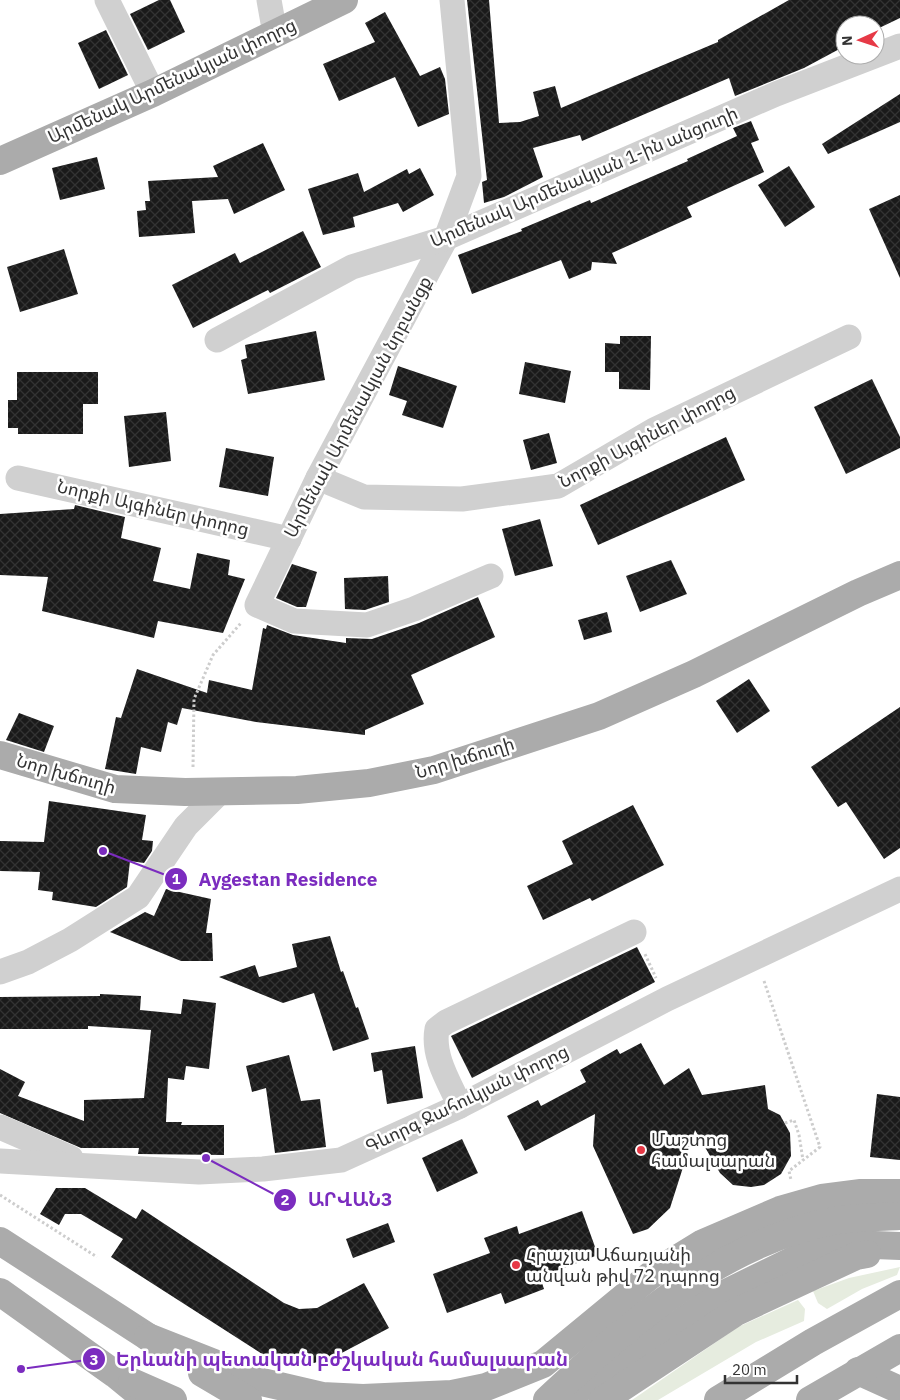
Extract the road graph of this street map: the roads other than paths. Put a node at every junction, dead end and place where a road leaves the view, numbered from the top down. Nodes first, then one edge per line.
1 (107, 0) edge
2 (269, 0) edge
3 (344, 0) edge
4 (452, 0) edge
5 (275, 34) junction
6 (900, 46) edge
7 (154, 93) junction
8 (0, 161) edge
9 (446, 238) junction
10 (849, 337) dead end
11 (217, 340) dead end
12 (18, 478) dead end
13 (318, 478) junction
14 (289, 539) junction
15 (900, 575) edge
16 (490, 576) dead end
17 (0, 755) edge
18 (221, 792) junction
19 (900, 889) edge
20 (634, 932) road end
21 (0, 972) edge
22 (460, 1106) junction
23 (0, 1127) edge
24 (0, 1161) edge
25 (100, 1167) junction
26 (900, 1193) edge
27 (900, 1216) edge
28 (0, 1241) edge
29 (900, 1246) edge
30 (0, 1292) edge
31 (896, 1295) edge
32 (148, 1337) junction
33 (900, 1348) edge
34 (858, 1371) junction
35 (115, 1374) junction
36 (900, 1390) edge
37 (147, 1400) edge
38 (173, 1400) edge
39 (248, 1400) edge
40 (546, 1400) edge
41 (562, 1400) edge
42 (602, 1400) edge
43 (718, 1400) edge
44 (810, 1400) edge

1 - 7 street
2 - 5 street
3 - 5 main road, Արմենակ Արմենակյան փողոց
4 - 9 street, Արմենակ Արմենակյան նրբանցք
5 - 7 main road, Արմենակ Արմենակյան փողոց
6 - 9 street, Արմենակ Արմենակյան 1-ին անցուղի
7 - 8 main road, Արմենակ Արմենակյան փողոց
9 - 11 street, Արմենակ Արմենակյան 1-ին անցուղի
9 - 13 street, Արմենակ Արմենակյան նրբանցք
10 - 13 street, Նորքի Այգիներ փողոց
12 - 14 street, Նորքի Այգիներ փողոց
13 - 14 street, Արմենակ Արմենակյան նրբանցք
14 - 16 street, Արմենակ Արմենակյան նրբանցք
15 - 18 main road, Նոր խճուղի
17 - 18 main road, Նոր խճուղի
18 - 21 street
19 - 22 street, Գևորգ Ջահուկյան փողոց
20 - 22 street
22 - 25 street, Գևորգ Ջահուկյան փողոց
23 - 25 street
24 - 25 street, Գևորգ Ջահուկյան փողոց
26 - 32 main road
27 - 40 main road
28 - 32 main road
29 - 41 main road
29 - 42 main road
30 - 35 main road
31 - 43 main road
32 - 39 main road
33 - 34 main road
34 - 36 main road
34 - 44 main road
35 - 37 main road
35 - 38 main road

